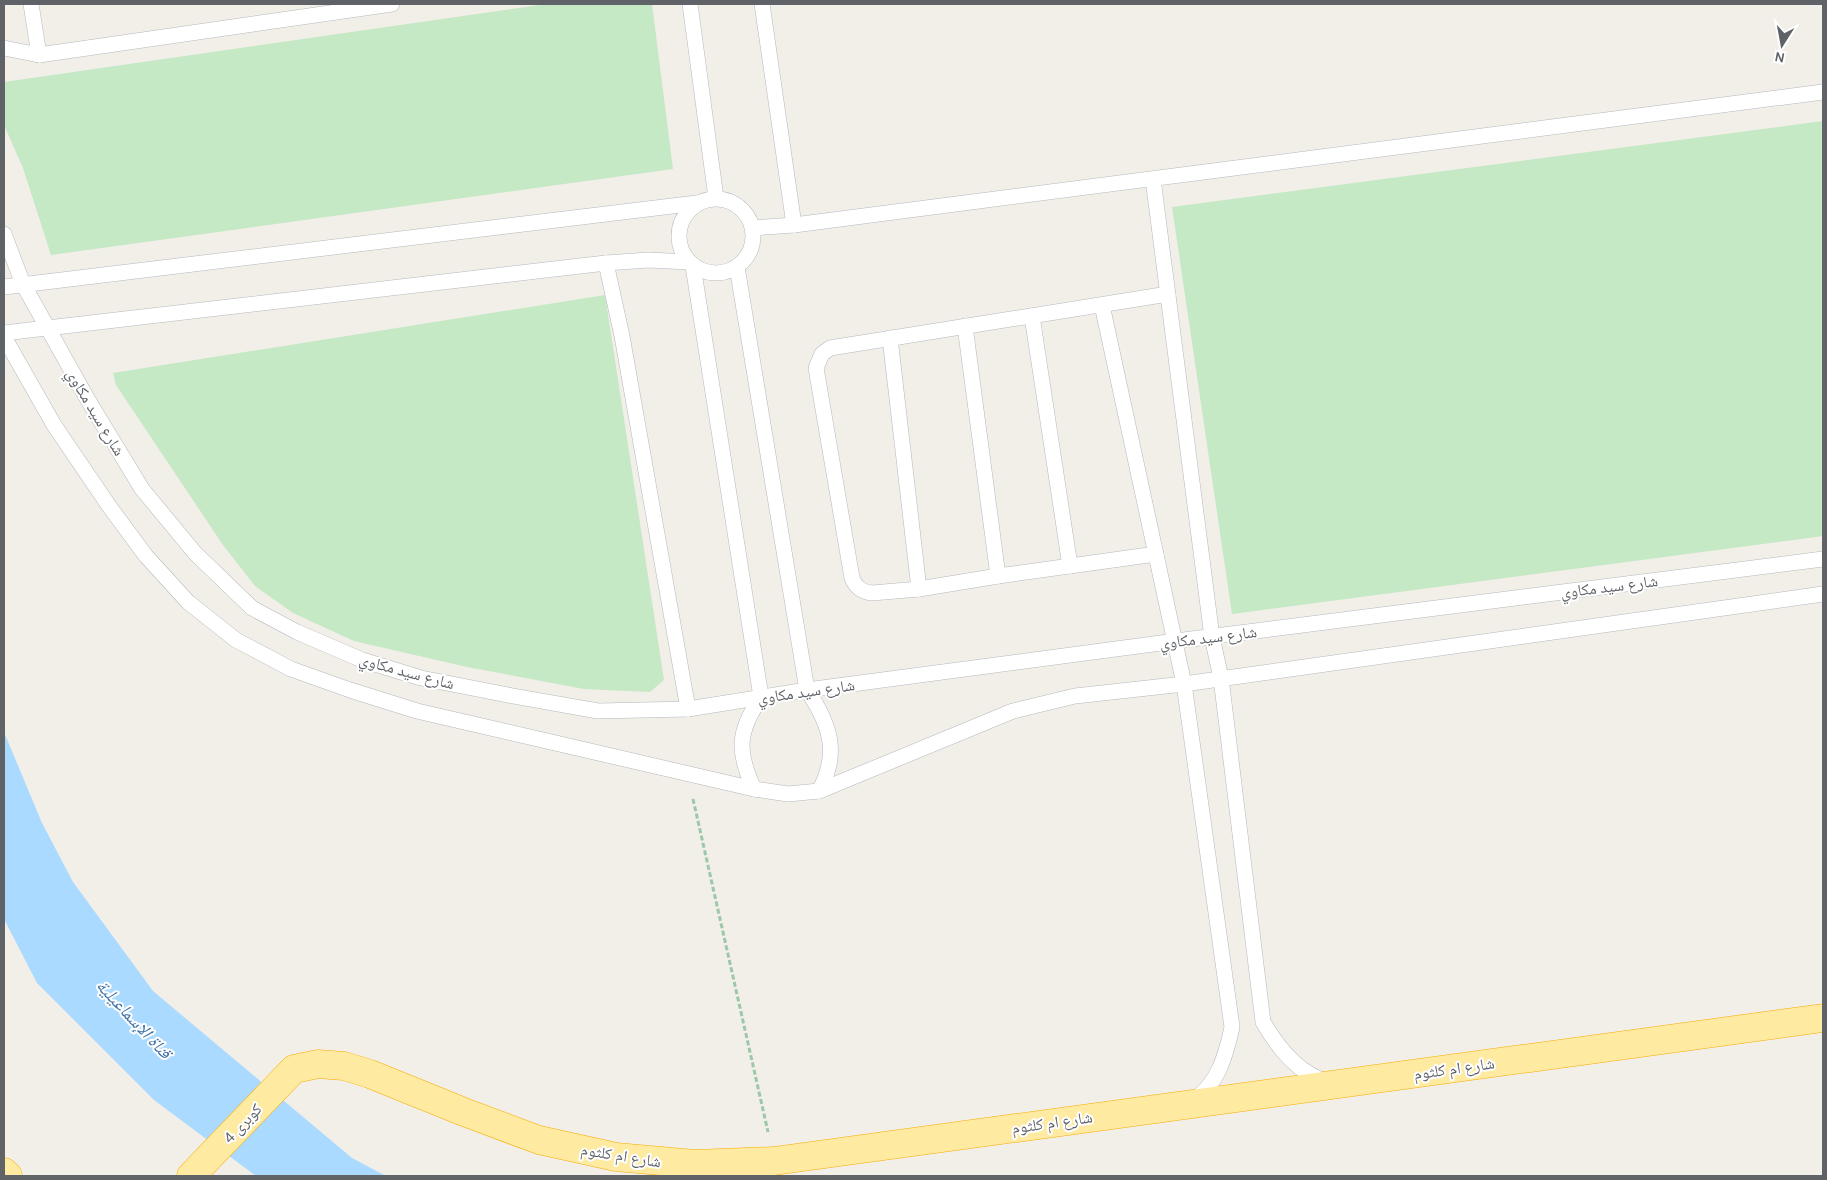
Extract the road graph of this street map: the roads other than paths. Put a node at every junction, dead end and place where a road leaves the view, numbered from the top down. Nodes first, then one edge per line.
1 (31, 4) edge
2 (392, 4) edge
3 (690, 4) edge
4 (762, 4) edge
5 (4, 48) edge
6 (39, 55) junction
7 (1823, 92) edge
8 (1153, 179) junction
9 (716, 198) junction
10 (697, 203) junction
11 (794, 225) junction
12 (753, 228) junction
13 (4, 234) edge
14 (606, 263) junction
15 (691, 264) junction
16 (737, 267) junction
17 (23, 284) junction
18 (4, 288) edge
19 (1168, 294) junction
20 (1102, 305) junction
21 (1032, 316) junction
22 (965, 326) junction
23 (48, 329) junction
24 (4, 333) edge
25 (4, 337) edge
26 (890, 338) junction
27 (1156, 554) junction
28 (1823, 558) edge
29 (1070, 566) junction
30 (998, 576) junction
31 (919, 589) junction
32 (1823, 594) edge
33 (1212, 637) junction
34 (1176, 641) junction
35 (1221, 678) junction
36 (1184, 684) junction
37 (808, 690) junction
38 (762, 697) junction
39 (688, 709) junction
40 (754, 789) junction
41 (819, 791) junction
42 (1823, 1018) edge
43 (294, 1069) joint
44 (1337, 1084) junction
45 (1187, 1104) junction
46 (4, 1172) edge
47 (8, 1176) edge
48 (191, 1176) edge

1 - 6 lane
2 - 6 lane
3 - 9 lane
4 - 11 lane
5 - 6 lane
7 - 8 lane
8 - 11 lane
8 - 19 lane
9 - 10 lane
9 - 12 lane
10 - 15 lane
10 - 17 lane
11 - 12 lane
12 - 16 lane
13 - 17 lane, شارع سيد مكاوي
14 - 15 lane
14 - 23 lane
14 - 39 lane
15 - 16 lane
15 - 38 lane
16 - 37 lane
17 - 18 lane
17 - 23 lane, شارع سيد مكاوي
19 - 20 lane
19 - 33 lane
20 - 21 lane
20 - 27 lane
21 - 22 lane
21 - 29 lane
22 - 26 lane
22 - 30 lane
23 - 24 lane
23 - 39 lane, شارع سيد مكاوي
25 - 40 lane, شارع سيد مكاوي
26 - 31 lane
26 - 31 lane
27 - 29 lane
27 - 34 lane
28 - 33 lane, شارع سيد مكاوي
29 - 30 lane
30 - 31 lane
32 - 35 lane, شارع سيد مكاوي
33 - 34 lane, شارع سيد مكاوي
33 - 35 lane
34 - 36 lane
34 - 37 lane, شارع سيد مكاوي
35 - 36 lane, شارع سيد مكاوي
35 - 44 lane
36 - 41 lane, شارع سيد مكاوي
36 - 45 lane
37 - 38 lane, شارع سيد مكاوي
37 - 41 lane
38 - 39 lane, شارع سيد مكاوي
38 - 40 lane
40 - 41 lane, شارع سيد مكاوي
42 - 44 highway, شارع ام كلثوم
43 - 45 highway, شارع ام كلثوم
43 - 48 highway, كوبرى 4
44 - 45 highway, شارع ام كلثوم
46 - 47 highway

